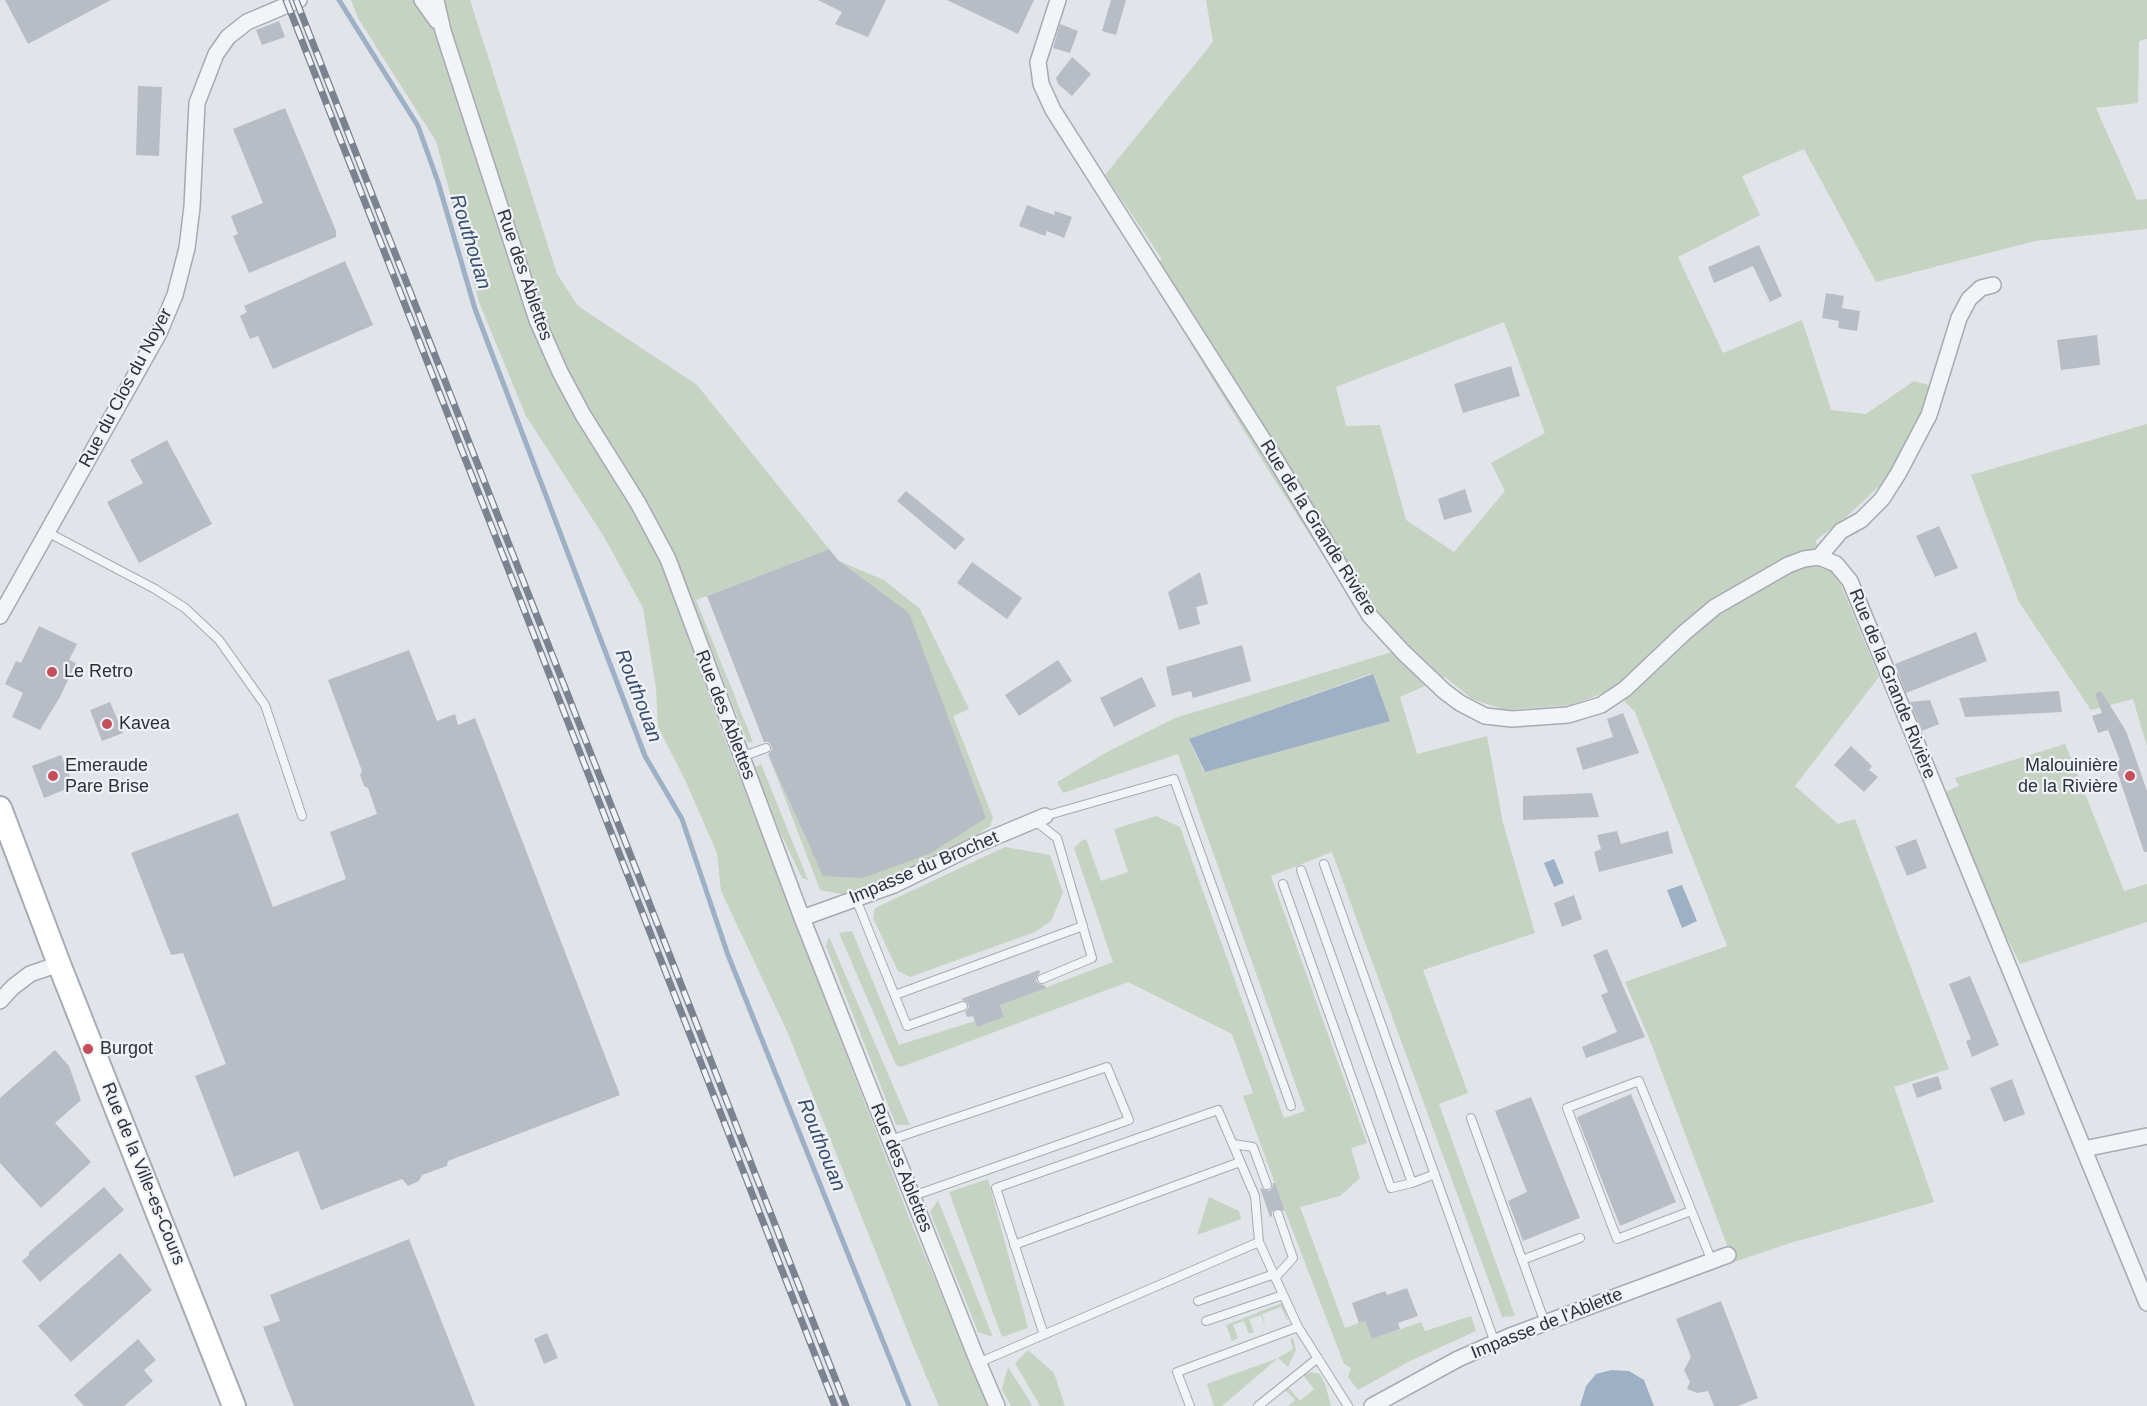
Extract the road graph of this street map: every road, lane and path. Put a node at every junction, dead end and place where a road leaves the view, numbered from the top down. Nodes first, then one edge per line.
1 (422, 0) edge
2 (436, 0) edge
3 (1058, 0) edge
4 (294, 2) edge
5 (443, 31) junction
6 (1993, 285) dead end
7 (47, 532) junction
8 (1820, 557) junction
9 (0, 616) edge
10 (765, 748) dead end
11 (741, 757) junction
12 (0, 808) edge
13 (302, 816) dead end
14 (1040, 818) junction
15 (1324, 864) dead end
16 (1301, 870) dead end
17 (1283, 884) dead end
18 (856, 899) junction
19 (802, 918) junction
20 (1083, 926) junction
21 (59, 964) junction
22 (1042, 980) dead end
23 (895, 995) junction
24 (0, 1001) edge
25 (963, 1006) dead end
26 (1291, 1106) dead end
27 (1471, 1118) dead end
28 (2147, 1136) edge
29 (890, 1140) junction
30 (1233, 1144) junction
31 (2084, 1149) junction
32 (1240, 1162) junction
33 (1435, 1174) junction
34 (1412, 1183) junction
35 (1267, 1185) dead end
36 (913, 1196) junction
37 (1691, 1211) junction
38 (1278, 1214) dead end
39 (1580, 1238) dead end
40 (1259, 1242) junction
41 (1014, 1245) junction
42 (1728, 1254) dead end
43 (1711, 1259) junction
44 (1522, 1260) junction
45 (1275, 1276) junction
46 (1283, 1295) junction
47 (1198, 1301) dead end
48 (2147, 1303) edge
49 (1206, 1321) dead end
50 (1545, 1323) junction
51 (1298, 1327) junction
52 (1044, 1335) junction
53 (1495, 1343) junction
54 (1318, 1358) junction
55 (978, 1363) junction
56 (234, 1406) edge
57 (997, 1406) edge
58 (1190, 1406) edge
59 (1258, 1406) edge
60 (1348, 1406) edge
61 (1372, 1406) edge

1 - 5 street, Rue des Ablettes
2 - 5 street, Rue des Ablettes
3 - 8 street, Rue de la Grande Rivière
4 - 7 street, Rue du Clos du Noyer
5 - 11 street, Rue des Ablettes
6 - 8 street
7 - 9 street, Rue du Clos du Noyer
7 - 13 lane
8 - 31 street, Rue de la Grande Rivière
10 - 11 lane
11 - 19 street, Rue des Ablettes
12 - 21 street, Rue de la Ville-es-Cours
14 - 18 street, Impasse du Brochet
14 - 20 lane
14 - 26 lane
15 - 33 lane
16 - 34 lane
17 - 34 lane
18 - 19 street, Impasse du Brochet
18 - 23 lane
19 - 29 street, Rue des Ablettes
20 - 22 lane
20 - 23 lane
21 - 24 street
21 - 56 street, Rue de la Ville-es-Cours
23 - 25 lane
27 - 44 lane
28 - 31 street
29 - 36 street, Rue des Ablettes
29 - 36 lane
30 - 32 lane
30 - 35 lane
30 - 41 lane
31 - 48 street, Rue de la Grande Rivière
32 - 40 lane
32 - 41 lane
33 - 34 lane
33 - 53 lane
36 - 55 street, Rue des Ablettes
37 - 37 lane
37 - 43 lane
38 - 45 lane
39 - 44 lane
40 - 45 lane
40 - 52 lane
41 - 52 lane
42 - 43 street, Impasse de l'Ablette
43 - 50 street, Impasse de l'Ablette
44 - 50 lane
45 - 46 lane
45 - 47 lane
46 - 49 lane
46 - 51 lane
50 - 53 street, Impasse de l'Ablette
51 - 54 lane
51 - 58 lane
52 - 55 lane
53 - 61 street, Impasse de l'Ablette
54 - 59 lane
54 - 60 lane
55 - 57 street, Rue des Ablettes

